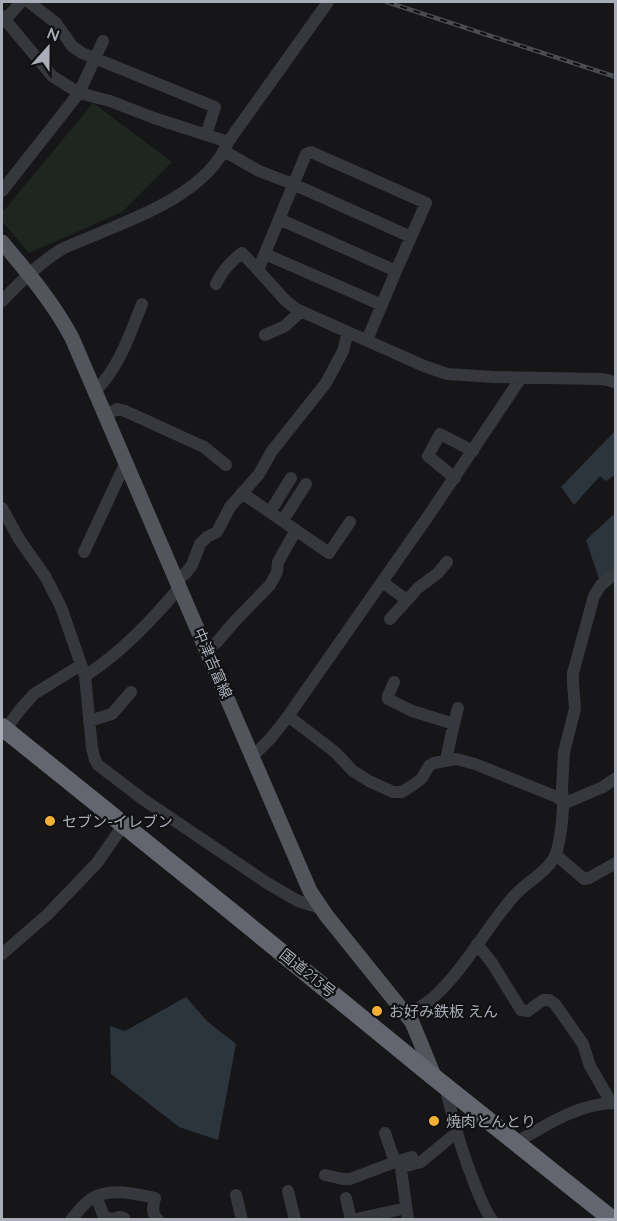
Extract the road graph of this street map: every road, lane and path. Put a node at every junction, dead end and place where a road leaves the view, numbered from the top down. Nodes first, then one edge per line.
1 (21, 2) edge
2 (29, 2) edge
3 (328, 2) edge
4 (3, 18) edge
5 (103, 40) dead end
6 (94, 58) junction
7 (78, 93) junction
8 (206, 135) junction
9 (226, 147) junction
10 (293, 184) junction
11 (2, 191) edge
12 (279, 219) junction
13 (411, 237) junction
14 (2, 242) edge
15 (265, 254) junction
16 (258, 270) junction
17 (396, 271) junction
18 (29, 274) junction
19 (216, 284) dead end
20 (2, 301) edge
21 (142, 304) dead end
22 (382, 305) junction
23 (301, 311) junction
24 (348, 332) junction
25 (265, 335) dead end
26 (367, 340) junction
27 (521, 378) junction
28 (615, 383) edge
29 (95, 391) junction
30 (105, 415) junction
31 (473, 451) junction
32 (126, 462) junction
33 (226, 465) dead end
34 (291, 478) dead end
35 (455, 478) junction
36 (306, 484) dead end
37 (242, 493) junction
38 (2, 508) edge
39 (270, 512) junction
40 (282, 520) junction
41 (350, 522) dead end
42 (296, 530) junction
43 (84, 552) dead end
44 (447, 562) dead end
45 (615, 573) edge
46 (382, 582) junction
47 (178, 583) junction
48 (407, 600) junction
49 (390, 619) dead end
50 (207, 649) junction
51 (83, 671) junction
52 (394, 682) dead end
53 (131, 692) dead end
54 (458, 708) dead end
55 (288, 716) junction
56 (89, 722) junction
57 (454, 724) junction
58 (3, 729) edge
59 (253, 756) junction
60 (446, 760) junction
61 (615, 778) edge
62 (563, 804) junction
63 (124, 824) junction
64 (556, 855) junction
65 (615, 863) edge
66 (320, 908) junction
67 (477, 944) junction
68 (2, 954) edge
69 (407, 1015) junction
70 (442, 1083) junction
71 (613, 1103) edge
72 (456, 1132) junction
73 (385, 1133) dead end
74 (517, 1142) junction
75 (426, 1158) junction
76 (395, 1162) junction
77 (325, 1175) dead end
78 (288, 1191) dead end
79 (237, 1195) dead end
80 (96, 1196) junction
81 (346, 1198) dead end
82 (407, 1214) edge
83 (123, 1218) edge
84 (71, 1220) edge
85 (158, 1220) edge
86 (242, 1220) edge
87 (294, 1220) edge
88 (351, 1220) edge
89 (492, 1220) edge
90 (614, 1220) edge

1 - 4 street
2 - 6 street
3 - 9 street
4 - 7 street
5 - 6 street
6 - 7 street
6 - 8 street
7 - 8 street
7 - 11 street
8 - 9 street
9 - 10 street
9 - 18 street
10 - 12 street
10 - 13 street
10 - 13 street
12 - 15 street
12 - 17 street
13 - 17 street
14 - 18 main road, 中津吉富線
15 - 16 street
15 - 22 street
16 - 19 street
16 - 23 street
17 - 22 street
18 - 20 street
18 - 29 main road, 中津吉富線
21 - 29 street
22 - 26 street
23 - 24 street
23 - 25 street
24 - 26 street
24 - 37 street
26 - 27 street
27 - 28 street
27 - 31 street
29 - 30 main road, 中津吉富線
30 - 32 main road, 中津吉富線
30 - 33 street
31 - 35 street
31 - 35 street
32 - 43 street
32 - 47 main road, 中津吉富線
34 - 39 street
35 - 46 street
36 - 40 street
37 - 39 street
37 - 47 street
38 - 51 street
39 - 40 street
40 - 42 street
41 - 42 street
42 - 50 street
44 - 48 street
45 - 62 street
46 - 48 street
46 - 55 street
47 - 50 main road, 中津吉富線
47 - 51 street
48 - 49 street
50 - 59 main road, 中津吉富線
51 - 56 street
51 - 58 street
52 - 57 street
53 - 56 street
54 - 57 street
55 - 59 street
55 - 60 street
56 - 66 street
57 - 60 street
58 - 63 highway, 国道213号
59 - 66 main road, 中津吉富線
60 - 62 street
61 - 62 street
62 - 64 street
63 - 68 street
63 - 70 highway, 国道213号
64 - 65 street
64 - 67 street
66 - 69 main road, 中津吉富線
67 - 69 street
67 - 71 street
69 - 70 main road, 中津吉富線
70 - 72 street
70 - 74 highway, 国道213号
71 - 74 street
72 - 75 street
72 - 89 street
73 - 76 street
74 - 90 highway, 国道213号
75 - 76 street
75 - 82 street
76 - 77 street
78 - 87 street
79 - 86 street
80 - 83 street
80 - 84 street
80 - 85 street
81 - 88 street
82 - 88 street

